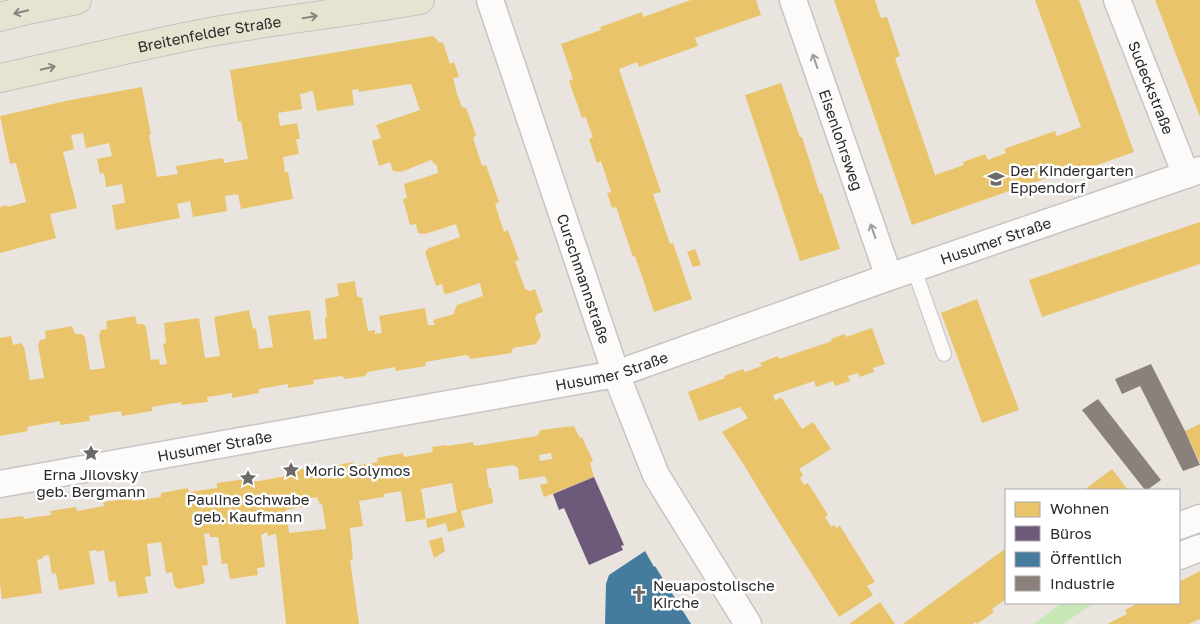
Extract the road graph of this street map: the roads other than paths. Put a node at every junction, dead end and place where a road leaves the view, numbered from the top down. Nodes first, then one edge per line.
1 (77, 0) edge
2 (420, 0) edge
3 (490, 0) edge
4 (794, 0) edge
5 (1117, 0) edge
6 (0, 17) edge
7 (0, 78) edge
8 (1193, 172) edge
9 (914, 269) junction
10 (889, 278) junction
11 (944, 354) dead end
12 (616, 374) junction
13 (0, 484) edge
14 (1200, 518) edge
15 (1180, 526) edge
16 (1200, 548) edge
17 (1180, 556) edge
18 (748, 624) edge

1 -> 6 main road
7 -> 2 main road, Breitenfelder Straße
3 - 12 street, Curschmannstraße
10 -> 4 street, Eisenlohrsweg
5 - 8 street, Sudeckstraße
8 - 9 street, Husumer Straße
9 - 10 street, Husumer Straße
9 - 11 lane
10 - 12 street, Husumer Straße
12 - 13 street, Husumer Straße
12 - 18 street, Curschmannstraße
14 - 15 street
16 - 17 street

